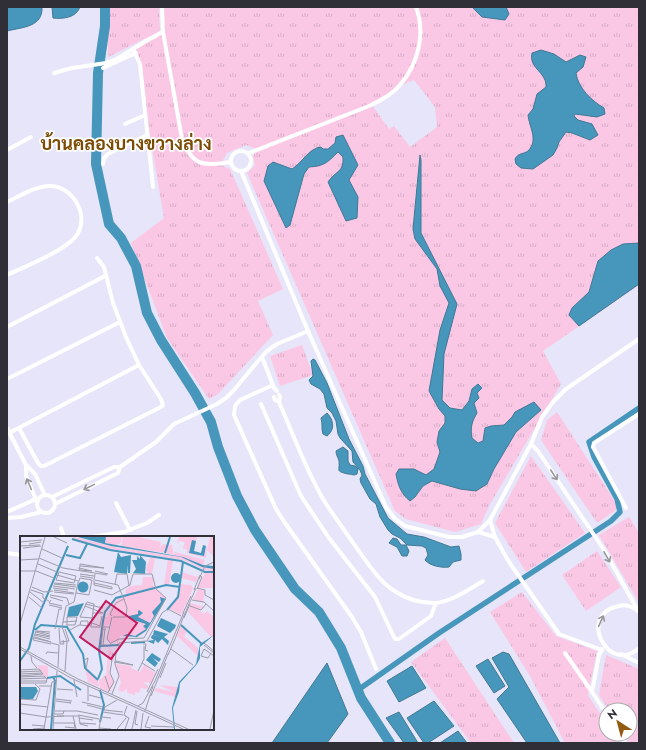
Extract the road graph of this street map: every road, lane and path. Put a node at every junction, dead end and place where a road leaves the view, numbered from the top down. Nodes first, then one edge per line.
1 (162, 7) edge
2 (416, 7) edge
3 (163, 32) junction
4 (133, 49) junction
5 (136, 53) junction
6 (103, 68) dead end
7 (54, 73) dead end
8 (145, 115) junction
9 (125, 124) dead end
10 (147, 135) junction
11 (31, 137) dead end
12 (7, 150) edge
13 (249, 153) junction
14 (231, 162) junction
15 (103, 164) dead end
16 (241, 171) junction
17 (153, 187) dead end
18 (7, 202) edge
19 (97, 258) dead end
20 (7, 275) edge
21 (105, 276) junction
22 (120, 322) junction
23 (7, 327) edge
24 (308, 331) junction
25 (639, 339) edge
26 (262, 357) junction
27 (139, 364) junction
28 (7, 379) edge
29 (275, 391) junction
30 (261, 404) dead end
31 (639, 414) edge
32 (7, 428) edge
33 (19, 428) junction
34 (9, 433) junction
35 (531, 444) junction
36 (26, 464) junction
37 (120, 467) junction
38 (45, 495) junction
39 (52, 497) junction
40 (36, 501) junction
41 (116, 503) dead end
42 (55, 504) junction
43 (626, 508) dead end
44 (7, 512) edge
45 (41, 512) junction
46 (159, 515) dead end
47 (7, 518) edge
48 (490, 520) junction
49 (61, 528) dead end
50 (130, 530) junction
51 (478, 532) junction
52 (64, 536) edge
53 (98, 536) edge
54 (495, 537) junction
55 (7, 553) edge
56 (20, 555) edge
57 (483, 581) dead end
58 (436, 603) junction
59 (638, 611) edge
60 (605, 646) junction
61 (639, 648) edge
62 (602, 650) junction
63 (565, 653) dead end
64 (621, 654) junction
65 (639, 662) edge
66 (376, 669) dead end
67 (592, 692) junction
68 (599, 702) edge

1 - 3 street
2 - 13 street
3 - 4 street
3 - 14 street
4 - 5 street
4 - 7 street
5 - 6 street
5 - 8 street
8 - 9 street
8 - 10 street
10 - 15 street
10 - 17 street
11 - 12 street
13 - 14 street
13 - 16 street
14 - 16 street
16 - 24 street
18 - 20 street
19 - 21 street
21 - 22 street
21 - 23 street
22 - 27 street
22 - 28 street
24 - 26 street
24 - 51 street
25 - 35 street
26 - 29 street
26 - 37 street
27 - 33 street
27 - 33 street
29 - 58 street
29 - 66 street
30 - 58 street
31 - 43 street
32 - 34 street
33 - 34 street
34 - 36 street
35 - 48 street
35 -> 59 street
36 - 38 street
40 -> 36 street
37 - 39 street
37 -> 42 street
38 - 39 street
38 - 40 street
39 - 42 street
40 - 44 street
40 - 45 street
41 - 50 street
42 - 45 street
45 - 47 street
46 - 50 street
48 - 51 street
48 - 54 street
49 - 52 street
50 - 53 street
51 - 54 street
54 - 62 street
55 - 56 street
57 - 58 street
60 -> 59 street
60 - 62 street
60 - 64 street
61 - 64 street
62 - 67 street
63 - 67 street
64 - 65 street
67 - 68 street

